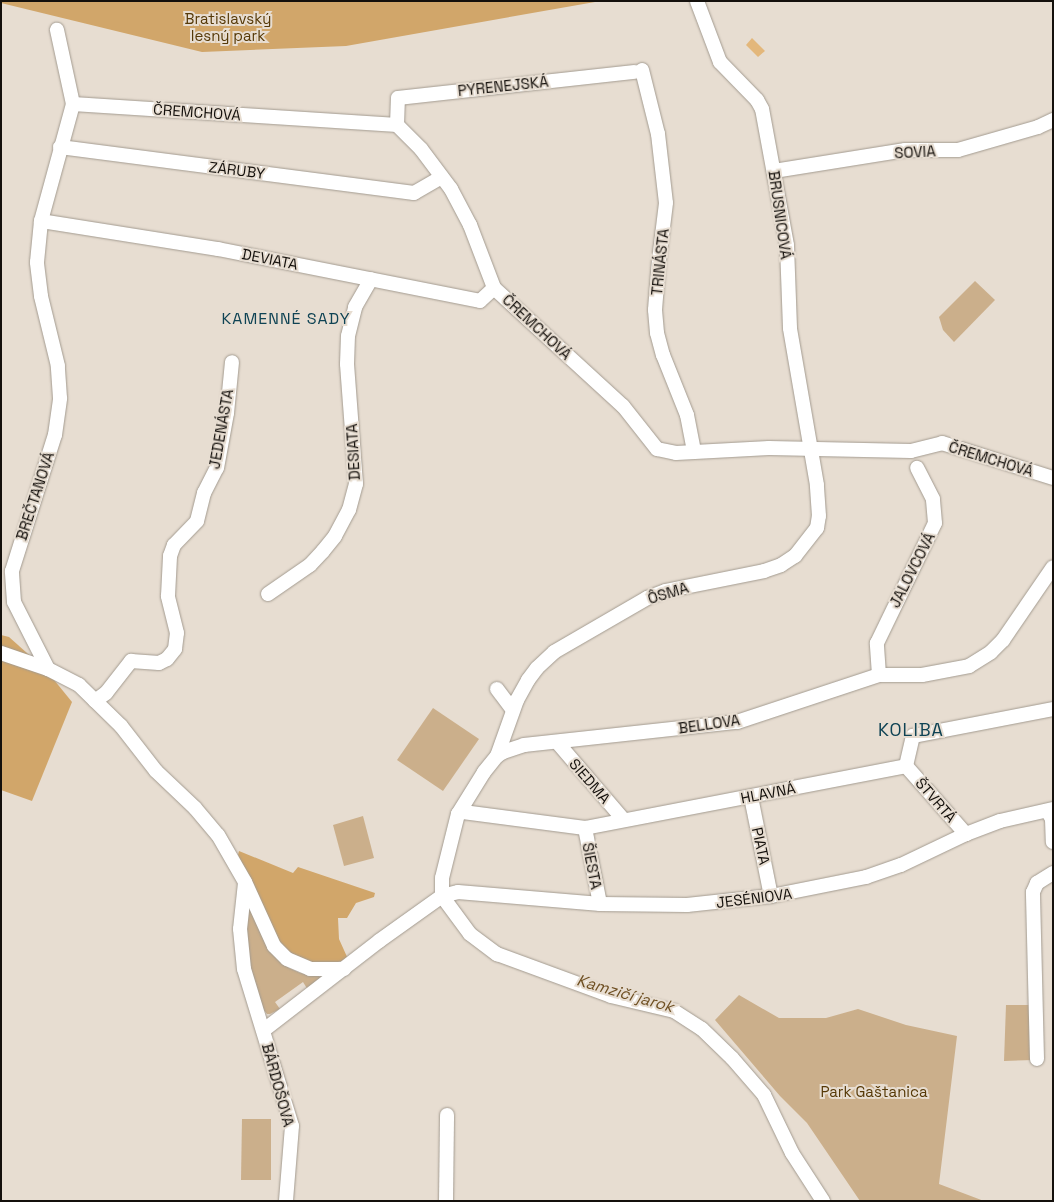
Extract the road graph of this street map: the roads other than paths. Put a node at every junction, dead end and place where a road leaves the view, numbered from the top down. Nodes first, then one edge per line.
1 (697, 1) edge
2 (57, 30) dead end
3 (639, 71) joint
4 (73, 104) junction
5 (1053, 120) edge
6 (396, 125) junction
7 (60, 147) junction
8 (774, 171) junction
9 (442, 178) junction
10 (41, 221) junction
11 (371, 279) junction
12 (494, 288) junction
13 (232, 362) dead end
14 (810, 449) junction
15 (694, 451) junction
16 (917, 468) dead end
17 (1053, 478) edge
18 (1053, 567) edge
19 (268, 594) dead end
20 (1, 653) edge
21 (48, 670) junction
22 (879, 675) junction
23 (497, 689) dead end
24 (95, 701) junction
25 (515, 705) junction
26 (1053, 708) edge
27 (557, 742) junction
28 (497, 756) junction
29 (906, 766) junction
30 (751, 797) junction
31 (1050, 811) edge
32 (458, 814) junction
33 (623, 819) junction
34 (585, 828) junction
35 (966, 834) junction
36 (1053, 842) edge
37 (1053, 873) edge
38 (245, 882) junction
39 (442, 896) junction
40 (771, 896) junction
41 (600, 904) junction
42 (344, 969) junction
43 (264, 1030) junction
44 (1037, 1059) dead end
45 (447, 1115) dead end
46 (286, 1201) edge
47 (446, 1201) edge
48 (823, 1201) edge

1 - 8 street, BRUSNICOVÁ
2 - 4 street, BREČTANOVÁ
3 - 6 street, PYRENEJSKÁ
3 - 15 street, TRINÁSTA
4 - 6 street, ČREMCHOVÁ
4 - 7 street, BREČTANOVÁ
5 - 8 street, SOVIA
6 - 9 street, ČREMCHOVÁ
7 - 9 street, ZÁRUBY
7 - 10 street, BREČTANOVÁ
8 - 14 street, BRUSNICOVÁ
9 - 12 street, ČREMCHOVÁ
10 - 11 street, DEVIATA
10 - 21 street, BREČTANOVÁ
11 - 12 street, DEVIATA
11 - 19 street, DESIATA
12 - 15 street, ČREMCHOVÁ
13 - 24 street, JEDENÁSTA
14 - 15 street, ČREMCHOVÁ
14 - 17 street, ČREMCHOVÁ
14 - 25 street, ÔSMA
16 - 22 street, JALOVCOVÁ
18 - 22 street, BELLOVA
20 - 21 street
21 - 24 street
22 - 27 street, BELLOVA
23 - 25 street
24 - 38 street
25 - 28 street, ÔSMA
26 - 29 street
27 - 28 street, BELLOVA
27 - 33 street, SIEDMA
28 - 32 street
29 - 30 street, HLAVNÁ
29 - 35 street, ŠTVRTÁ
30 - 33 street, HLAVNÁ
30 - 40 street, PIATA
31 - 35 street, JESÉNIOVA
31 - 36 street
32 - 34 street, HLAVNÁ
32 - 39 street
33 - 34 street, HLAVNÁ
34 - 41 street, ŠIESTA
35 - 40 street, JESÉNIOVA
37 - 44 street
38 - 42 street
38 - 43 street
39 - 41 street, JESÉNIOVA
39 - 42 street
39 - 48 street
40 - 41 street, JESÉNIOVA
42 - 43 street
43 - 46 street, BÁRDOŠOVA
45 - 47 street

